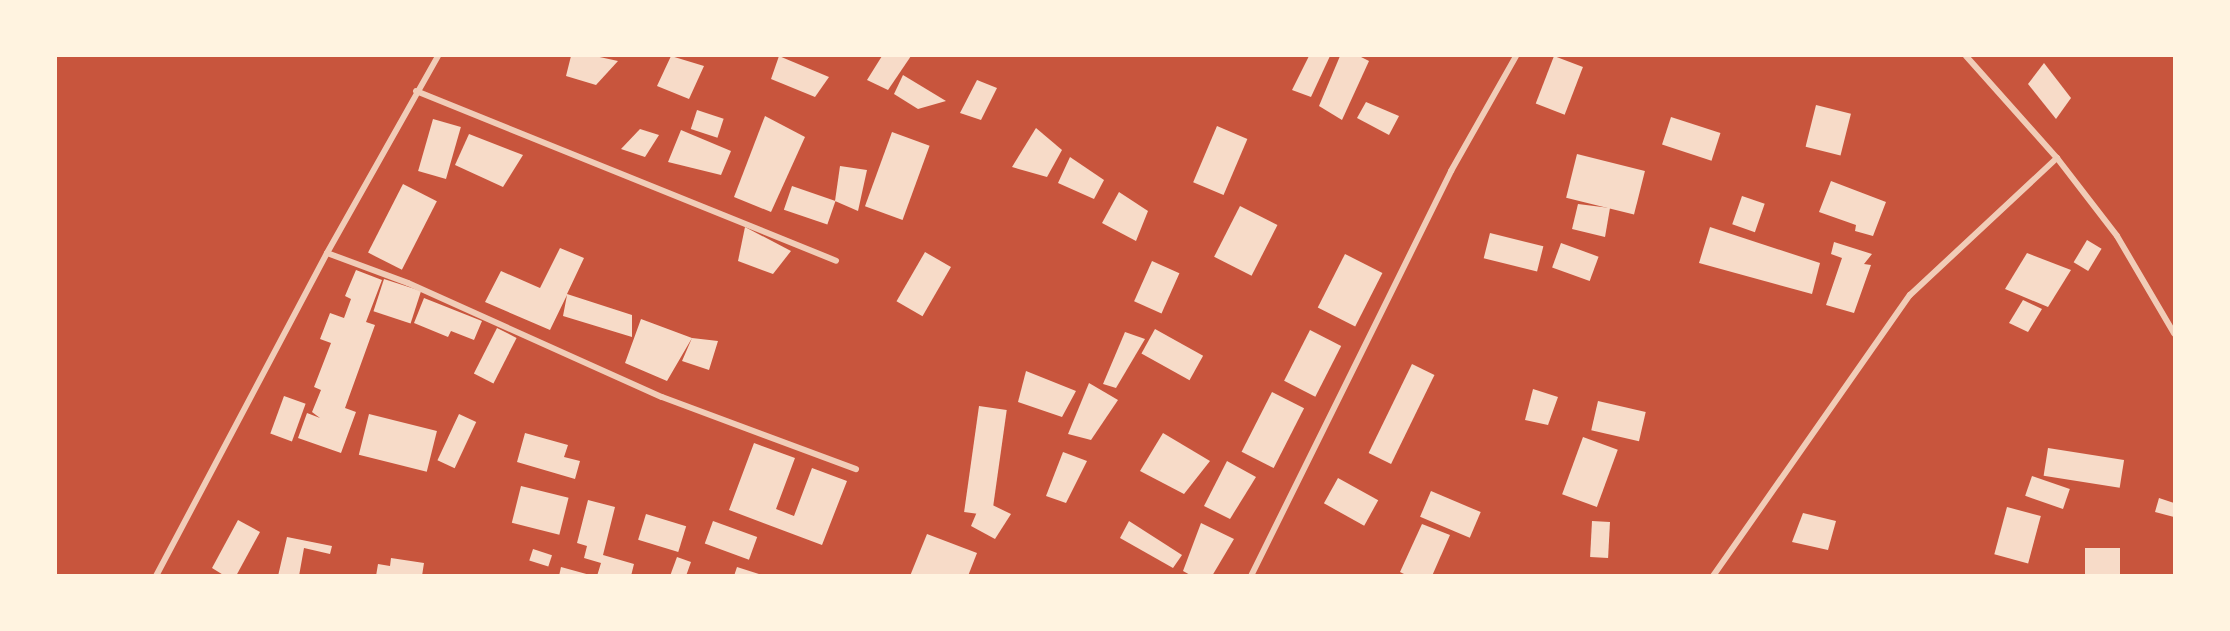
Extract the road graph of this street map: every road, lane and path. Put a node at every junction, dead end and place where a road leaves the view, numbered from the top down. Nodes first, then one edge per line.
1 (438, 56) edge
2 (1516, 56) edge
3 (1966, 56) edge
4 (416, 91) junction
5 (2057, 158) junction
6 (327, 253) junction
7 (836, 261) dead end
8 (2175, 333) edge
9 (856, 469) dead end
10 (156, 576) edge
11 (1251, 576) edge
12 (1713, 576) edge

1 - 4 street
2 - 11 street
3 - 5 street
4 - 6 street
4 - 7 street
5 - 8 street
5 - 12 street
6 - 9 street
6 - 10 street

